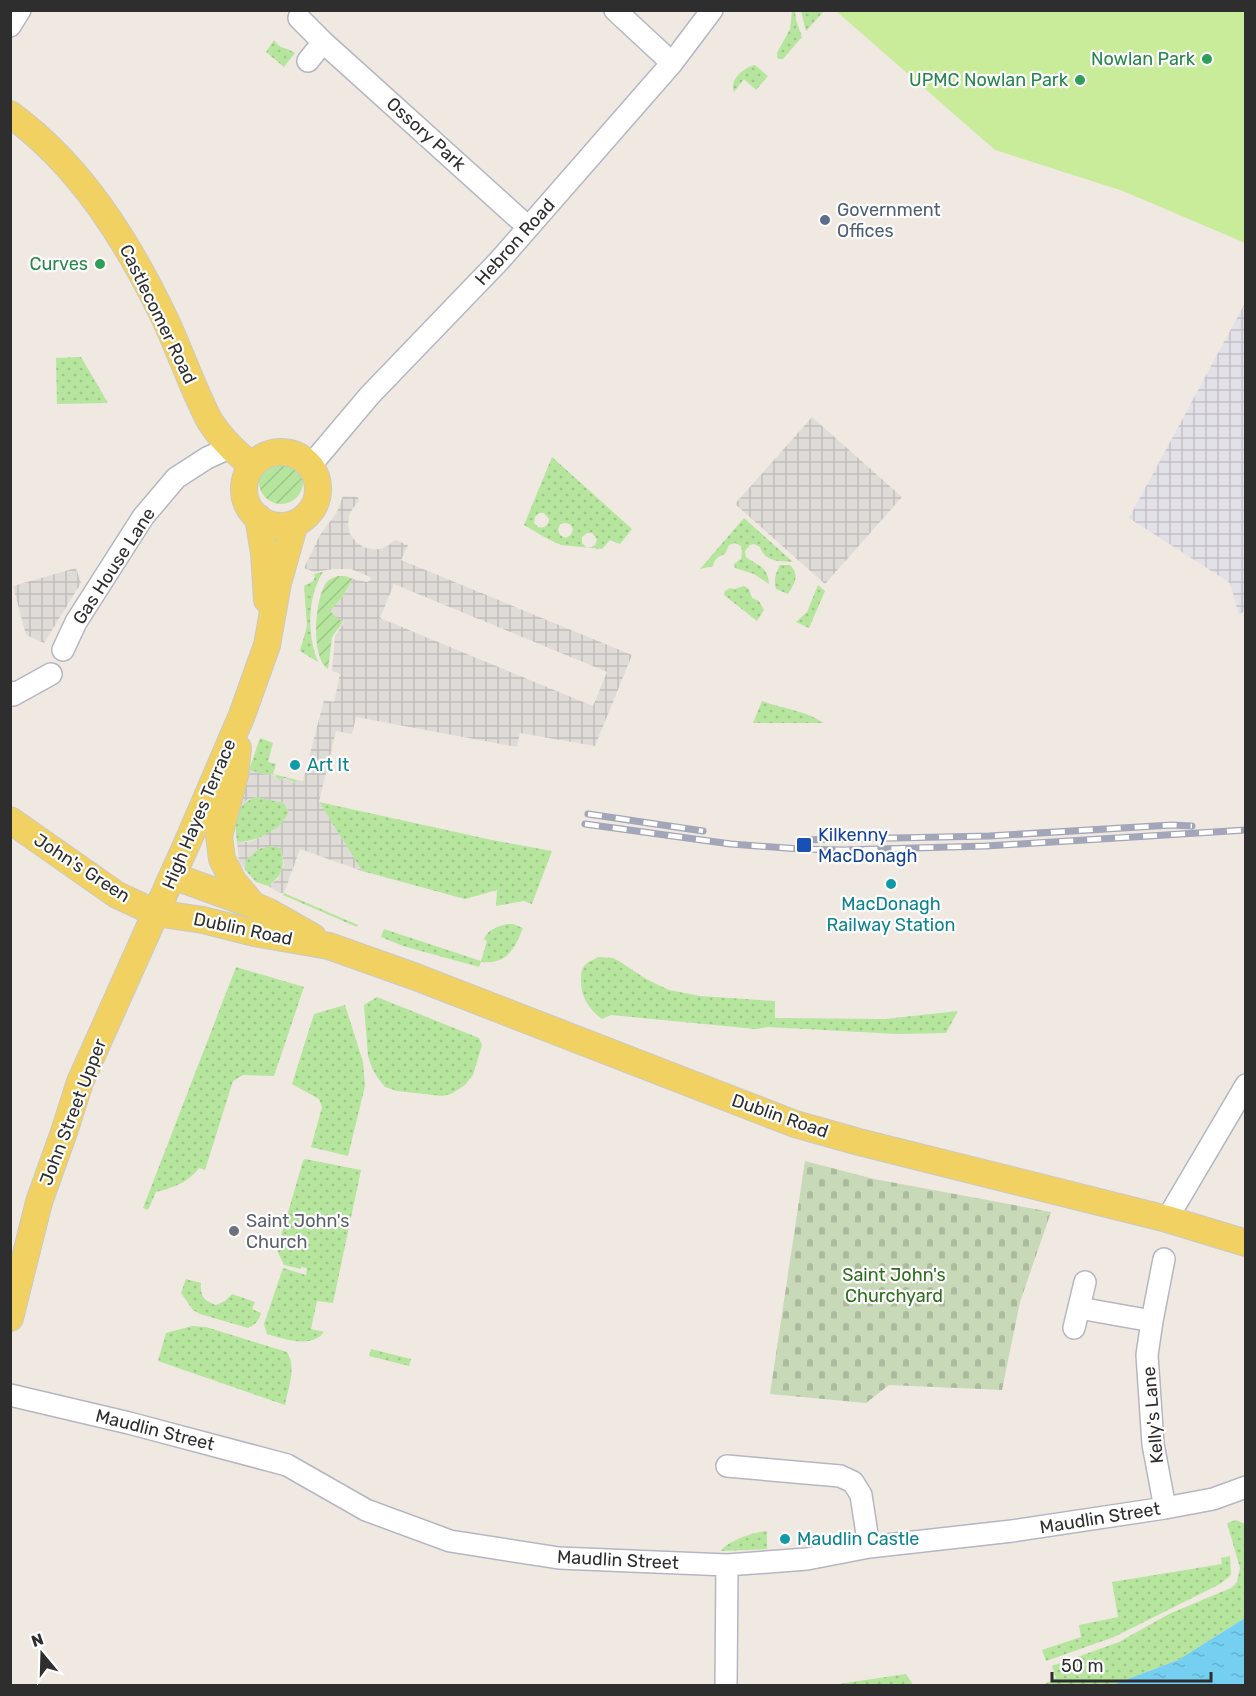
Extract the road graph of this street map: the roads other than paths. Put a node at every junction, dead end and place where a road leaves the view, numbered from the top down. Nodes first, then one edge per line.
1 (20, 10) edge
2 (615, 10) edge
3 (712, 10) edge
4 (299, 18) dead end
5 (10, 26) edge
6 (323, 42) junction
7 (308, 61) dead end
8 (672, 63) junction
9 (10, 114) edge
10 (528, 227) junction
11 (231, 447) junction
12 (252, 466) junction
13 (310, 466) junction
14 (258, 517) junction
15 (295, 523) junction
16 (267, 645) junction
17 (63, 650) dead end
18 (51, 674) dead end
19 (12, 693) edge
20 (242, 715) junction
21 (10, 820) edge
22 (173, 876) junction
23 (253, 905) junction
24 (156, 913) junction
25 (329, 946) junction
26 (1245, 1085) edge
27 (1167, 1219) junction
28 (1245, 1243) edge
29 (1164, 1259) dead end
30 (1085, 1282) dead end
31 (10, 1318) edge
32 (1152, 1321) junction
33 (10, 1395) edge
34 (727, 1466) dead end
35 (1245, 1487) edge
36 (1166, 1508) junction
37 (869, 1548) junction
38 (727, 1565) junction
39 (726, 1686) edge

1 - 5 street
2 - 8 street
3 - 8 street, Hebron Road
4 - 6 street, Ossory Park
6 - 7 street
6 - 10 street, Ossory Park
8 - 10 street, Hebron Road
9 - 11 main road, Castlecomer Road
10 - 13 street, Hebron Road
11 - 12 main road, Castlecomer Road
11 - 17 street, Gas House Lane
12 - 13 main road
12 - 14 main road
13 - 15 main road
14 - 15 main road
14 - 16 main road
15 - 16 main road
16 - 20 main road
18 - 19 street
20 - 22 main road, High Hayes Terrace
20 - 23 main road
21 - 24 main road, John's Green
22 - 23 main road, Dublin Road
22 - 24 main road, High Hayes Terrace
23 - 25 main road, Dublin Road
24 - 25 main road, Dublin Road
24 - 31 main road, John Street Upper
25 - 27 main road, Dublin Road
26 - 27 street
27 - 28 main road, Dublin Road
29 - 32 street, Kelly's Lane
30 - 32 street
32 - 36 street, Kelly's Lane
33 - 38 street, Maudlin Street
34 - 37 street
35 - 36 street, Maudlin Street
36 - 37 street, Maudlin Street
37 - 38 street, Maudlin Street
38 - 39 street

